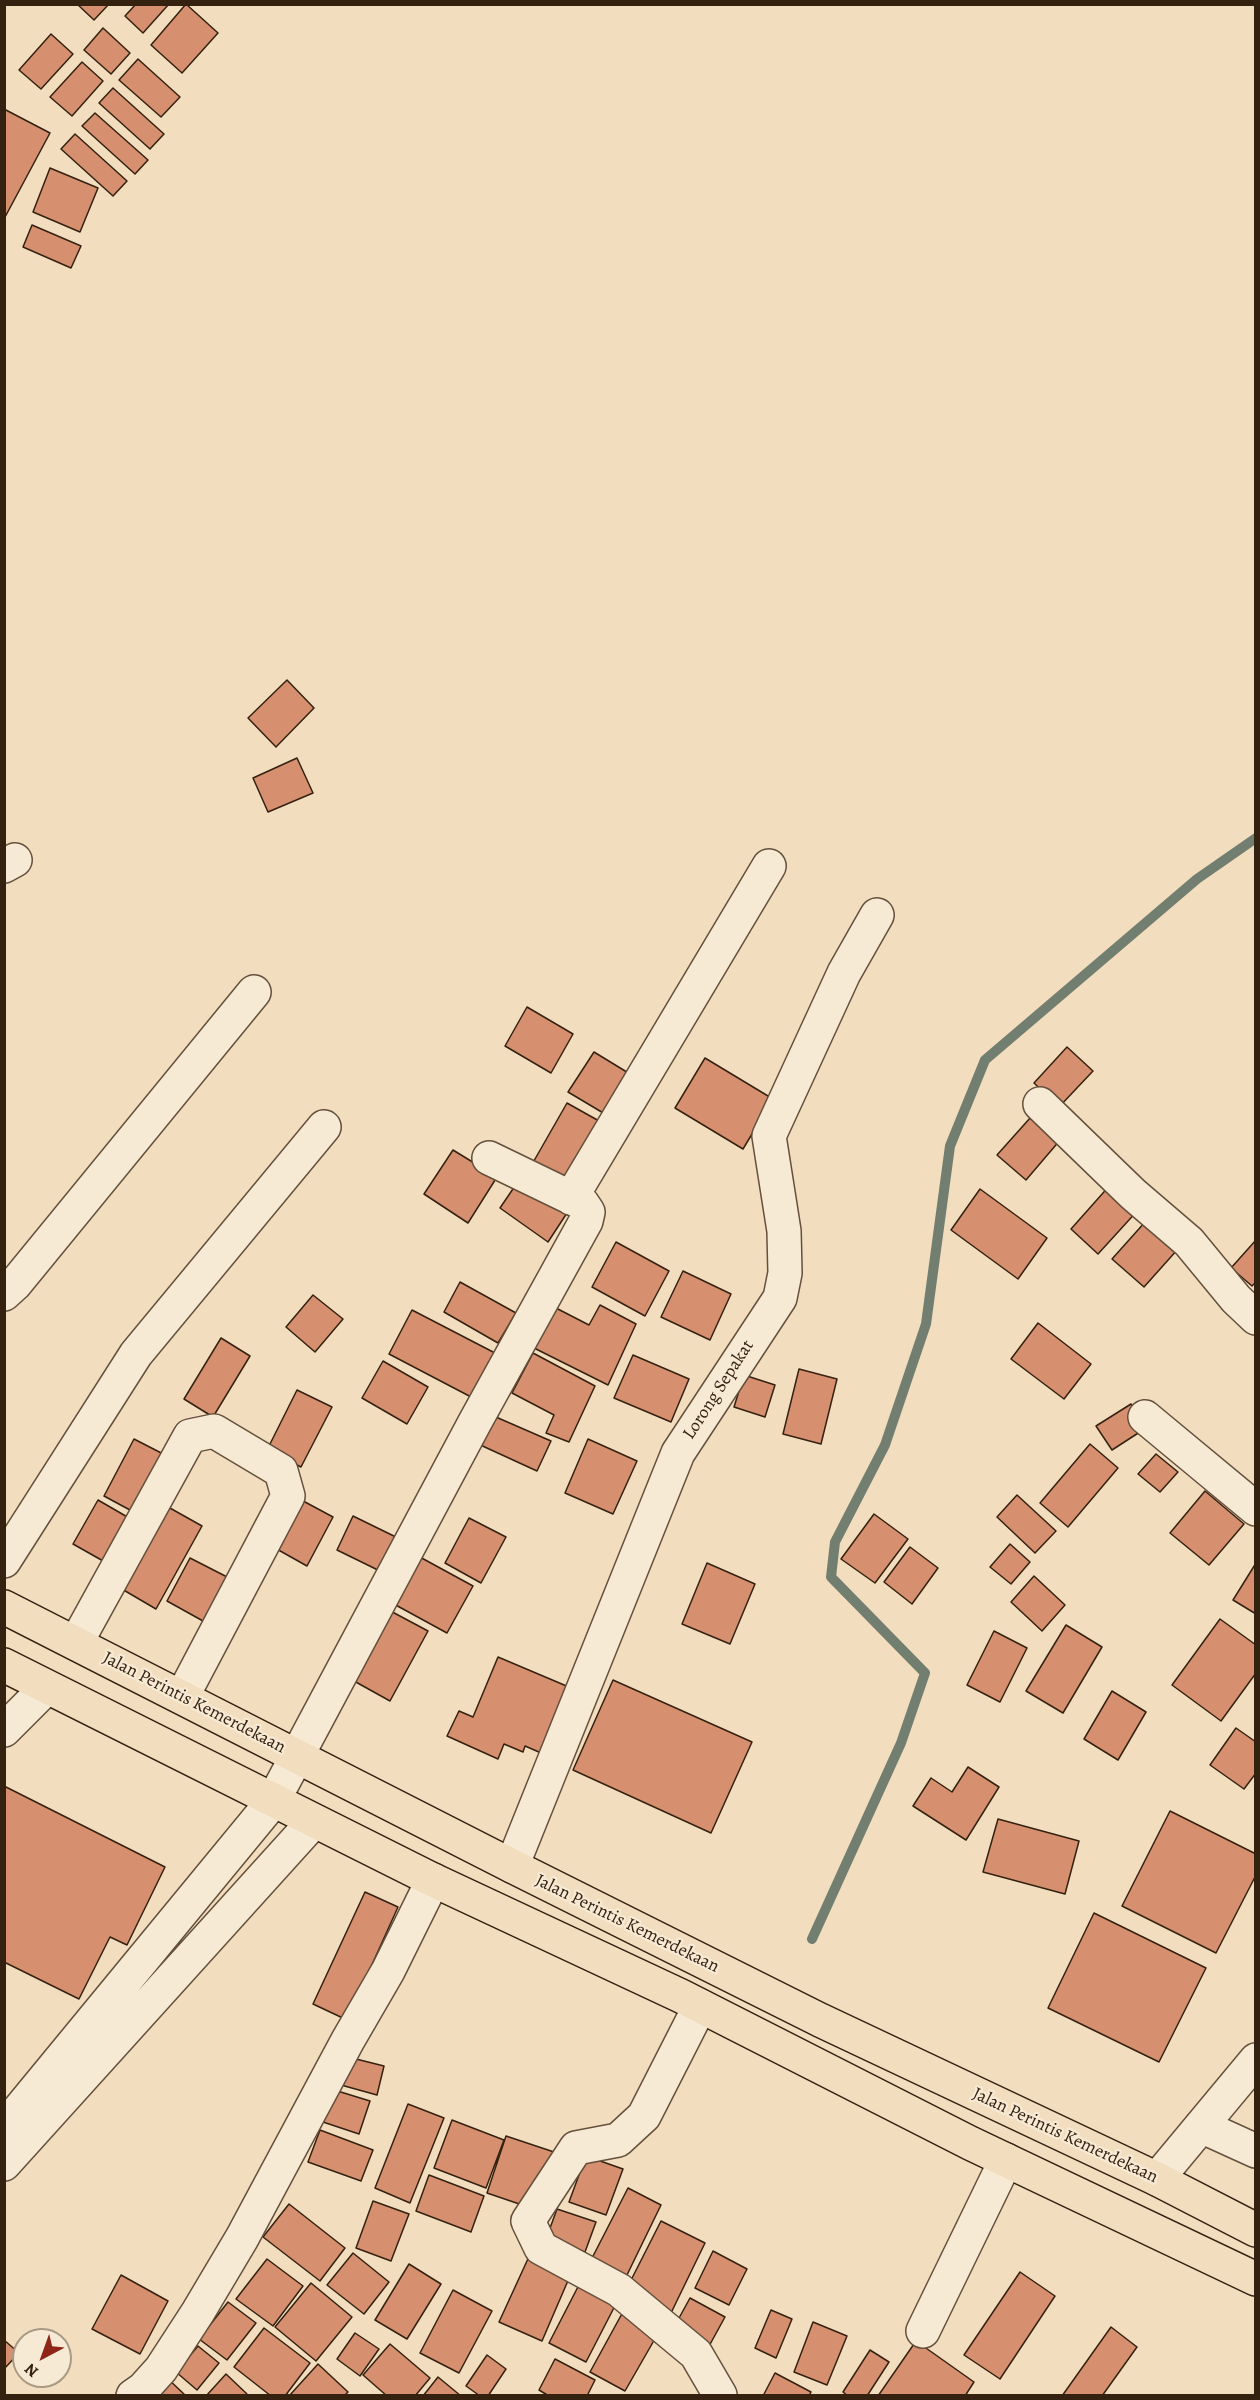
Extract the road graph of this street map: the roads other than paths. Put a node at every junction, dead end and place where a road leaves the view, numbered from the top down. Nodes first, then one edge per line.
1 (769, 866) dead end
2 (877, 915) dead end
3 (254, 992) dead end
4 (1040, 1104) dead end
5 (324, 1127) dead end
6 (489, 1158) dead end
7 (571, 1198) junction
8 (4, 1294) edge
9 (1256, 1318) edge
10 (1145, 1417) dead end
11 (1255, 1509) edge
12 (4, 1561) edge
13 (4, 1606) edge
14 (76, 1643) junction
15 (4, 1665) edge
16 (46, 1688) junction
17 (182, 1697) junction
18 (4, 1730) edge
19 (297, 1754) junction
20 (273, 1801) junction
21 (314, 1821) junction
22 (512, 1866) junction
23 (433, 1880) junction
24 (700, 2006) junction
25 (1256, 2061) edge
26 (1201, 2126) junction
27 (4, 2128) edge
28 (1256, 2151) edge
29 (1006, 2160) junction
30 (4, 2164) edge
31 (1157, 2180) junction
32 (1256, 2230) edge
33 (1256, 2279) edge
34 (923, 2331) dead end
35 (720, 2395) edge
36 (132, 2396) edge

1 - 7 street
2 - 22 street, Lorong Sepakat
3 - 8 street
4 - 9 street
5 - 12 street
6 - 7 street
7 - 19 street
10 - 11 street
13 - 14 highway, Jalan Perintis Kemerdekaan
14 - 17 highway, Jalan Perintis Kemerdekaan
14 - 17 street
15 - 16 highway
16 - 18 street
16 - 20 highway
17 - 19 highway, Jalan Perintis Kemerdekaan
19 - 20 street
19 - 22 highway, Jalan Perintis Kemerdekaan
20 - 21 highway
20 - 27 street
21 - 23 highway
21 - 30 street
22 - 31 highway, Jalan Perintis Kemerdekaan
23 - 24 highway
23 - 36 street
24 - 29 highway
24 - 35 street
25 - 26 street
26 - 28 street
26 - 31 street
29 - 33 highway
29 - 34 street
31 - 32 highway, Jalan Perintis Kemerdekaan

